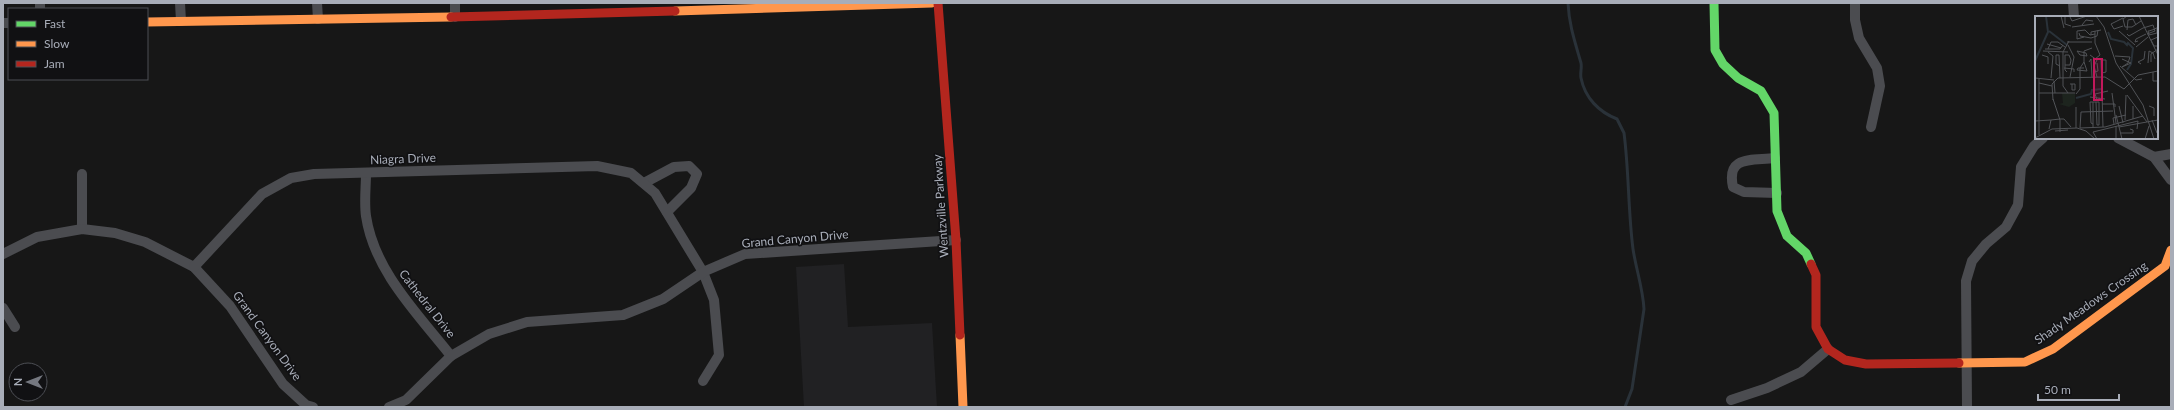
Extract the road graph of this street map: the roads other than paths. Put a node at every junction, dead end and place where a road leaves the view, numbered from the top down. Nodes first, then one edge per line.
1 (180, 3) edge
2 (318, 3) edge
3 (455, 3) edge
4 (932, 3) edge
5 (938, 3) edge
6 (1714, 3) edge
7 (1855, 3) edge
8 (2073, 3) edge
9 (737, 6) edge
10 (603, 7) edge
11 (2074, 16) edge
12 (455, 17) junction
13 (318, 19) junction
14 (181, 21) junction
15 (148, 22) edge
16 (1871, 127) dead end
17 (2043, 139) edge
18 (2120, 139) edge
19 (2171, 154) edge
20 (2154, 157) junction
21 (1775, 158) junction
22 (366, 173) junction
23 (82, 174) dead end
24 (2171, 180) edge
25 (644, 183) junction
26 (1777, 193) junction
27 (667, 212) junction
28 (82, 229) junction
29 (956, 240) junction
30 (2171, 250) edge
31 (3, 254) edge
32 (194, 267) junction
33 (703, 272) junction
34 (3, 308) edge
35 (15, 327) dead end
36 (1828, 349) junction
37 (452, 356) junction
38 (1966, 362) junction
39 (703, 381) dead end
40 (1731, 400) dead end
41 (314, 407) edge
42 (390, 407) edge
43 (963, 407) edge
44 (1967, 407) edge

1 - 14 street
2 - 13 street
3 - 12 street
4 - 9 street
5 - 29 street, Wentzville Parkway
6 - 21 street
7 - 16 street
8 - 11 street
9 - 10 street
10 - 12 street
12 - 13 street
13 - 14 street
14 - 15 street
17 - 38 street
18 - 20 street
19 - 20 street
20 - 24 street
21 - 26 street
21 - 26 street
22 - 25 street, Niagra Drive
22 - 32 street, Niagra Drive
22 - 37 street, Cathedral Drive
23 - 28 street
25 - 27 street, Niagra Drive
25 - 27 street
26 - 36 street
27 - 33 street, Niagra Drive
28 - 31 street, Grand Canyon Drive
28 - 32 street, Grand Canyon Drive
29 - 33 street, Grand Canyon Drive
29 - 43 street, Wentzville Parkway
30 - 38 street, Shady Meadows Crossing
32 - 41 street, Grand Canyon Drive
33 - 37 street, Grand Canyon Drive
33 - 39 street, Niagra Drive
34 - 35 street
36 - 38 street, Shady Meadows Crossing
36 - 40 street
37 - 42 street, Grand Canyon Drive
38 - 44 street

